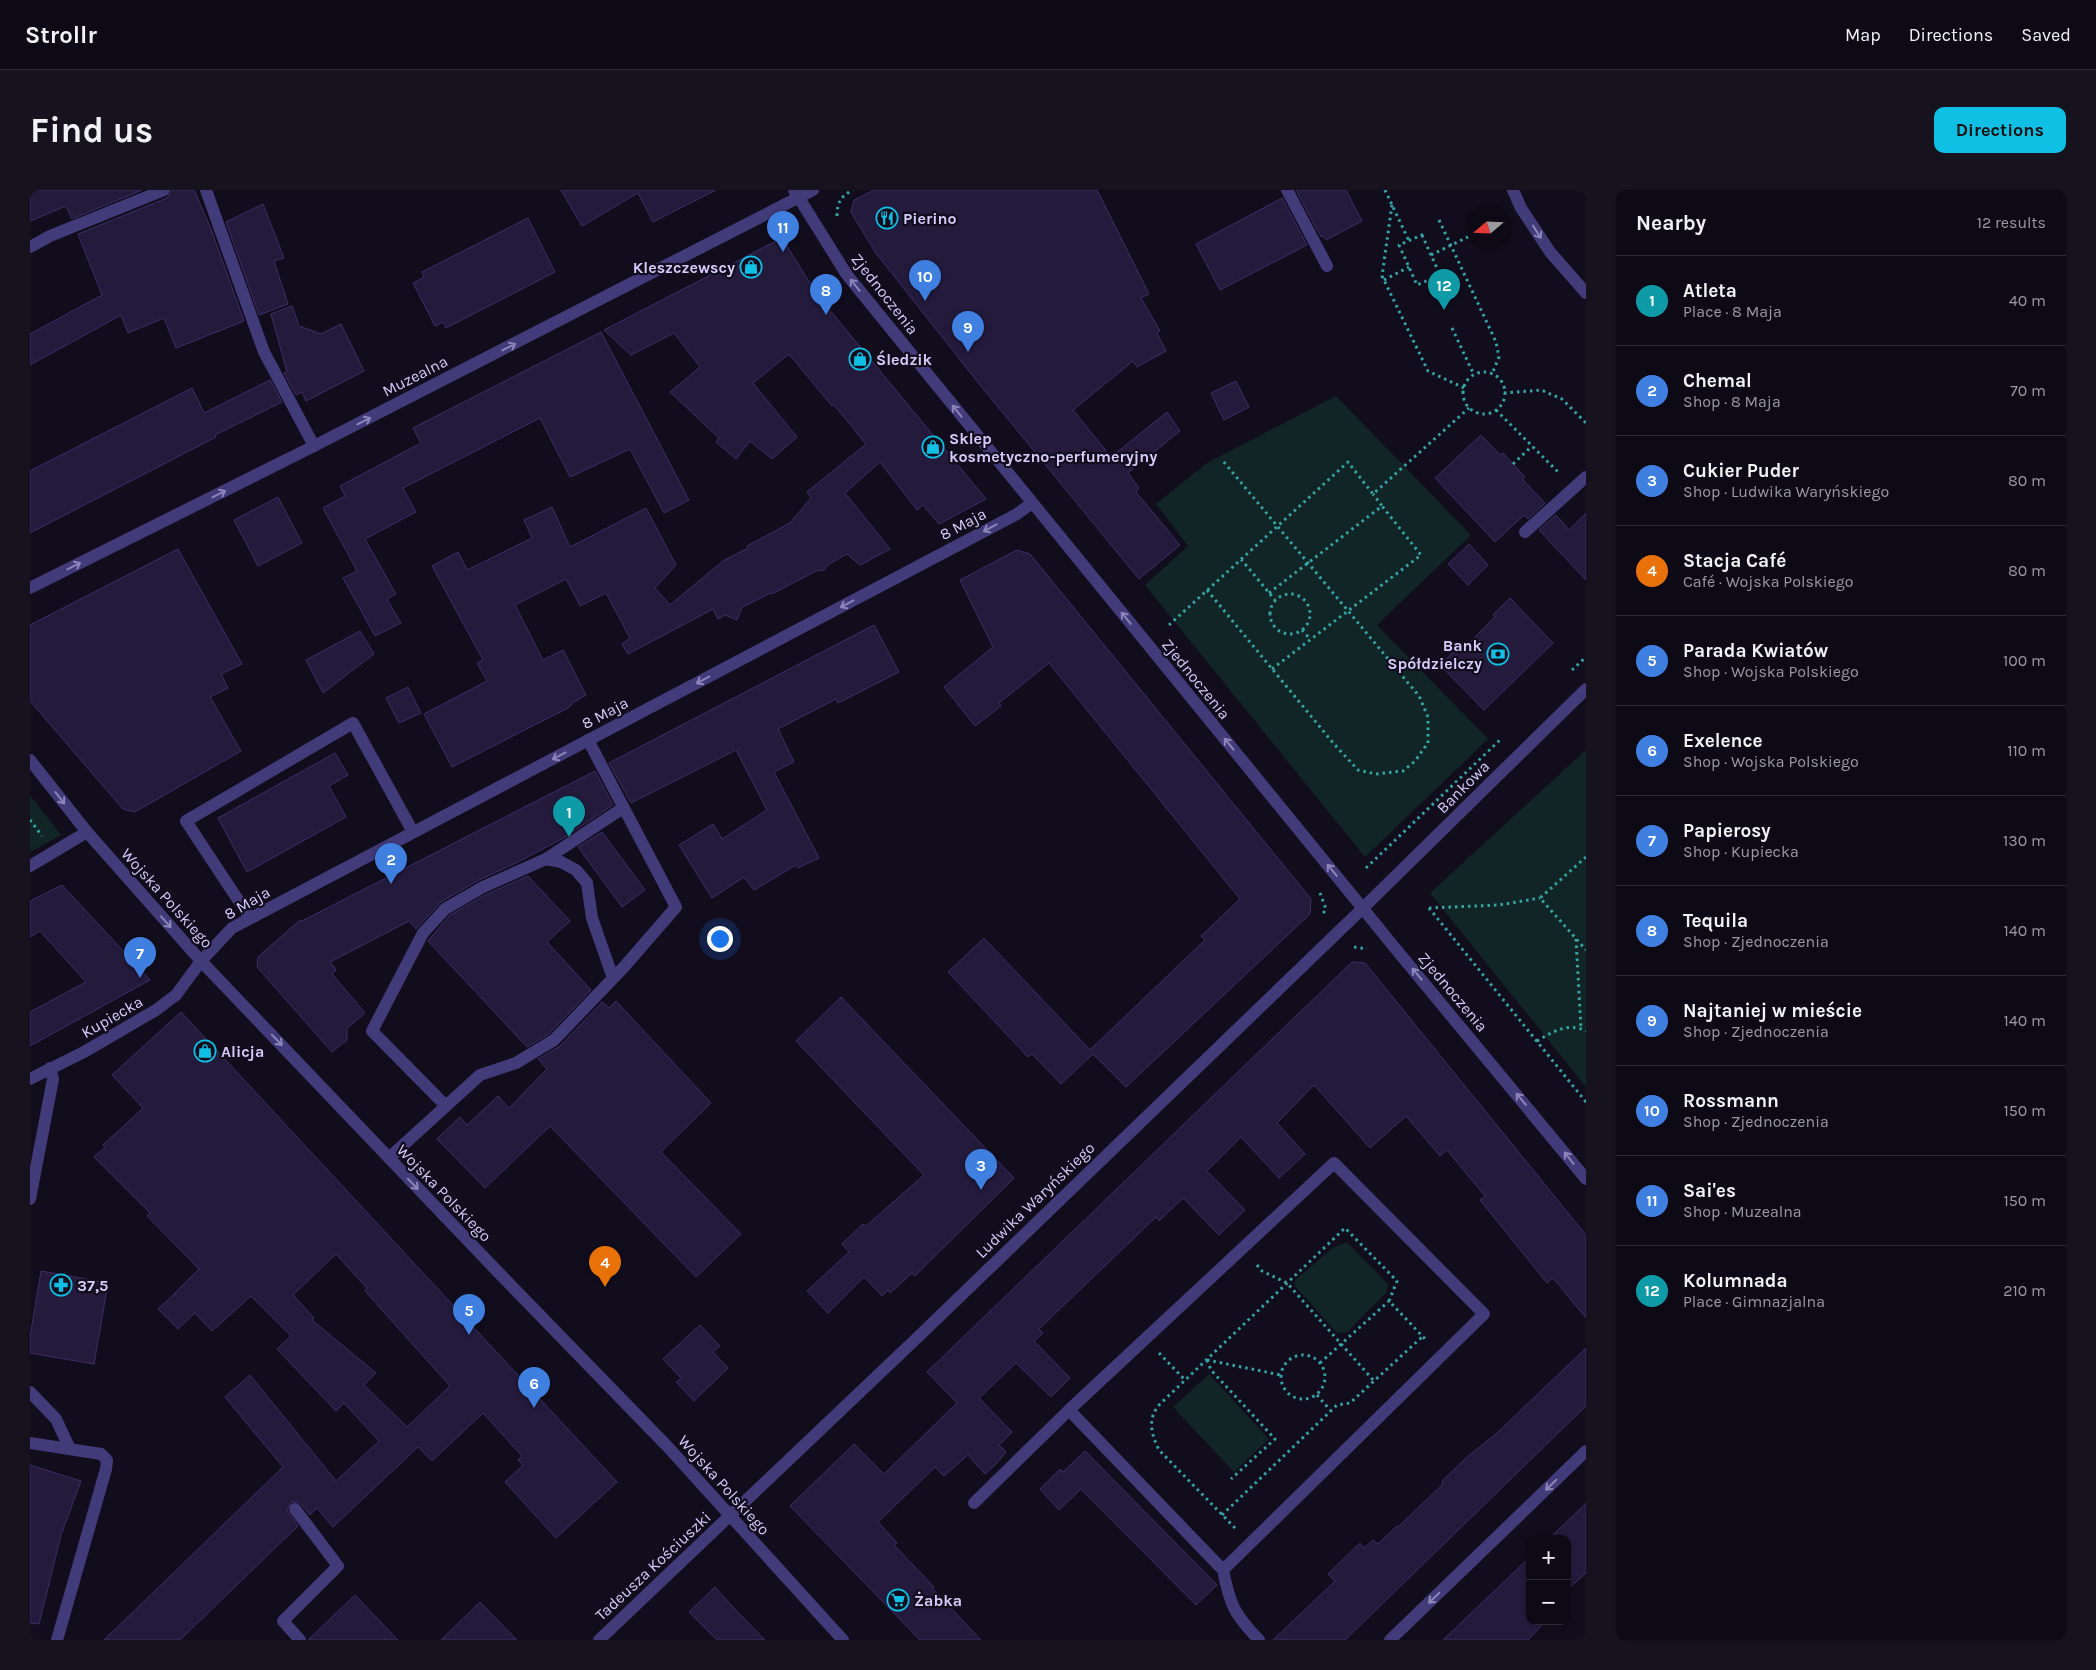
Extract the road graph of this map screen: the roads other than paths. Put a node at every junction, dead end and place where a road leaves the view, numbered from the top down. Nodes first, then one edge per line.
1 (164, 190) edge
2 (206, 190) edge
3 (813, 190) edge
4 (1287, 190) edge
5 (1513, 190) edge
6 (796, 194) edge
7 (30, 246) edge
8 (1327, 266) dead end
9 (1586, 293) edge
10 (314, 446) junction
11 (1586, 477) edge
12 (1032, 503) junction
13 (1525, 532) dead end
14 (30, 588) edge
15 (1586, 689) edge
16 (588, 740) junction
17 (30, 760) edge
18 (623, 808) junction
19 (87, 832) junction
20 (413, 832) junction
21 (546, 858) junction
22 (30, 866) edge
23 (1363, 908) junction
24 (250, 918) junction
25 (201, 961) junction
26 (613, 978) junction
27 (50, 1068) junction
28 (30, 1079) edge
29 (446, 1106) junction
30 (389, 1158) junction
31 (1586, 1179) edge
32 (30, 1199) edge
33 (30, 1392) edge
34 (1069, 1410) junction
35 (30, 1443) edge
36 (70, 1449) junction
37 (1586, 1452) edge
38 (974, 1503) dead end
39 (295, 1509) dead end
40 (730, 1516) junction
41 (1223, 1570) junction
42 (57, 1640) edge
43 (300, 1640) edge
44 (599, 1640) edge
45 (843, 1640) edge
46 (1259, 1640) edge
47 (1390, 1640) edge

1 - 7 street
2 - 10 street
3 - 6 street, Muzealna
4 - 8 street
5 -> 9 street
10 -> 6 street, Muzealna
12 -> 6 street, Zjednoczenia
14 -> 10 street, Muzealna
11 - 13 street
12 -> 16 street, 8 Maja
23 -> 12 street, Zjednoczenia
15 - 23 street, Bankowa
16 - 18 street
16 -> 20 street, 8 Maja
17 -> 19 street, Wojska Polskiego
18 - 21 street
18 - 26 street
19 - 22 street
19 -> 25 street, Wojska Polskiego
20 - 24 street, 8 Maja
20 - 24 street
21 - 26 street
21 - 29 street
31 -> 23 street, Zjednoczenia
23 - 40 street, Ludwika Waryńskiego
24 - 25 street, 8 Maja
25 - 27 street, Kupiecka
25 -> 30 street, Wojska Polskiego
26 - 29 street
27 - 28 street, Kupiecka
27 - 32 street
29 - 30 street
30 -> 40 street, Wojska Polskiego
33 - 36 street
34 - 38 street
34 - 41 street
34 - 41 street
35 - 36 street
36 - 42 street
37 -> 47 street
39 - 43 street
40 - 44 street, Tadeusza Kościuszki
40 - 45 street, Wojska Polskiego
41 - 46 street

